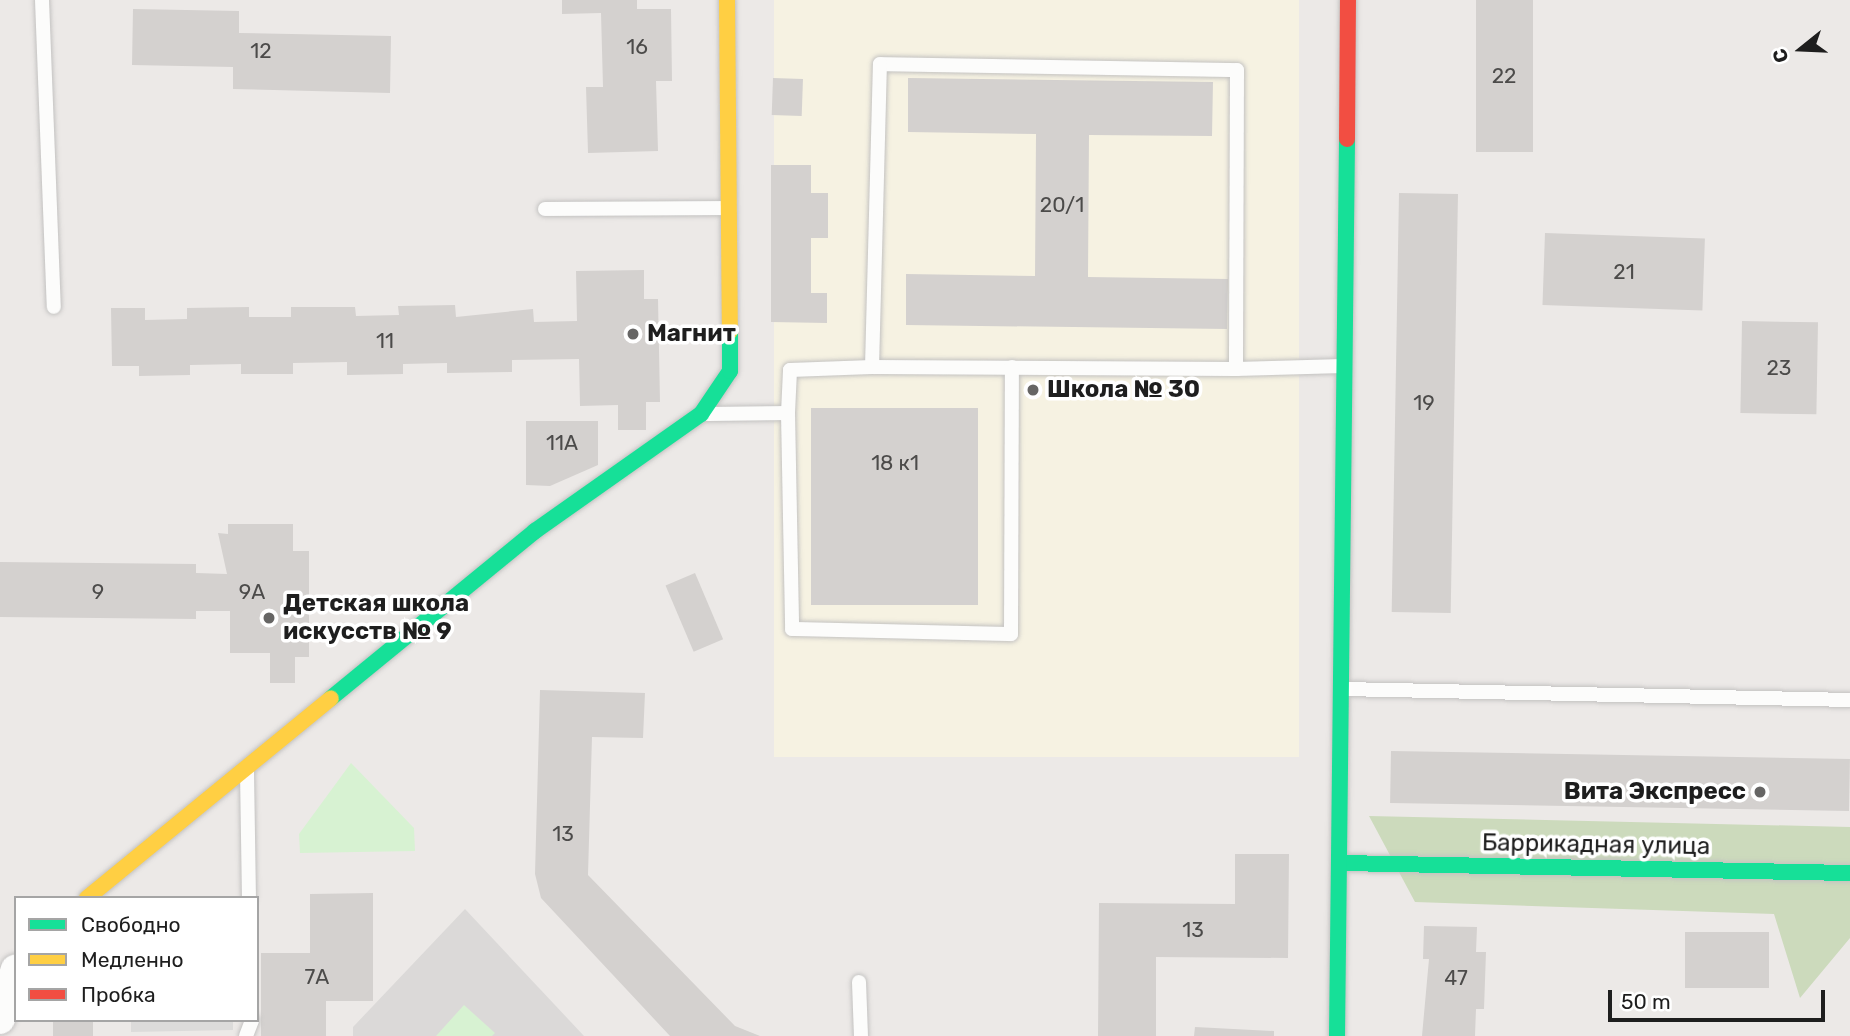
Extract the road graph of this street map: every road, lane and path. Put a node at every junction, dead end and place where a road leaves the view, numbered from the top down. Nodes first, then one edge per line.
1 (42, 0) edge
2 (727, 0) edge
3 (1348, 0) edge
4 (729, 208) junction
5 (545, 209) dead end
6 (54, 307) dead end
7 (1344, 366) junction
8 (872, 367) junction
9 (1012, 367) junction
10 (1236, 369) junction
11 (788, 413) junction
12 (701, 414) junction
13 (1338, 688) junction
14 (1850, 700) edge
15 (246, 767) junction
16 (1342, 863) junction
17 (1850, 873) edge
18 (89, 896) edge
19 (249, 896) edge
20 (8, 978) edge
21 (859, 982) dead end
22 (0, 1019) edge
23 (861, 1036) edge
24 (1337, 1036) edge

1 - 6 lane
2 - 4 street
3 - 7 street
4 - 5 lane
4 - 12 street
7 - 10 lane
7 - 13 street
8 - 9 lane
8 - 10 lane
8 - 11 lane
9 - 10 lane
9 - 11 lane
11 - 12 lane
12 - 15 street
13 - 14 lane
13 - 16 street
15 - 18 street
15 - 19 lane
16 - 17 street, Баррикадная улица
16 - 24 street
20 - 22 street
21 - 23 lane

